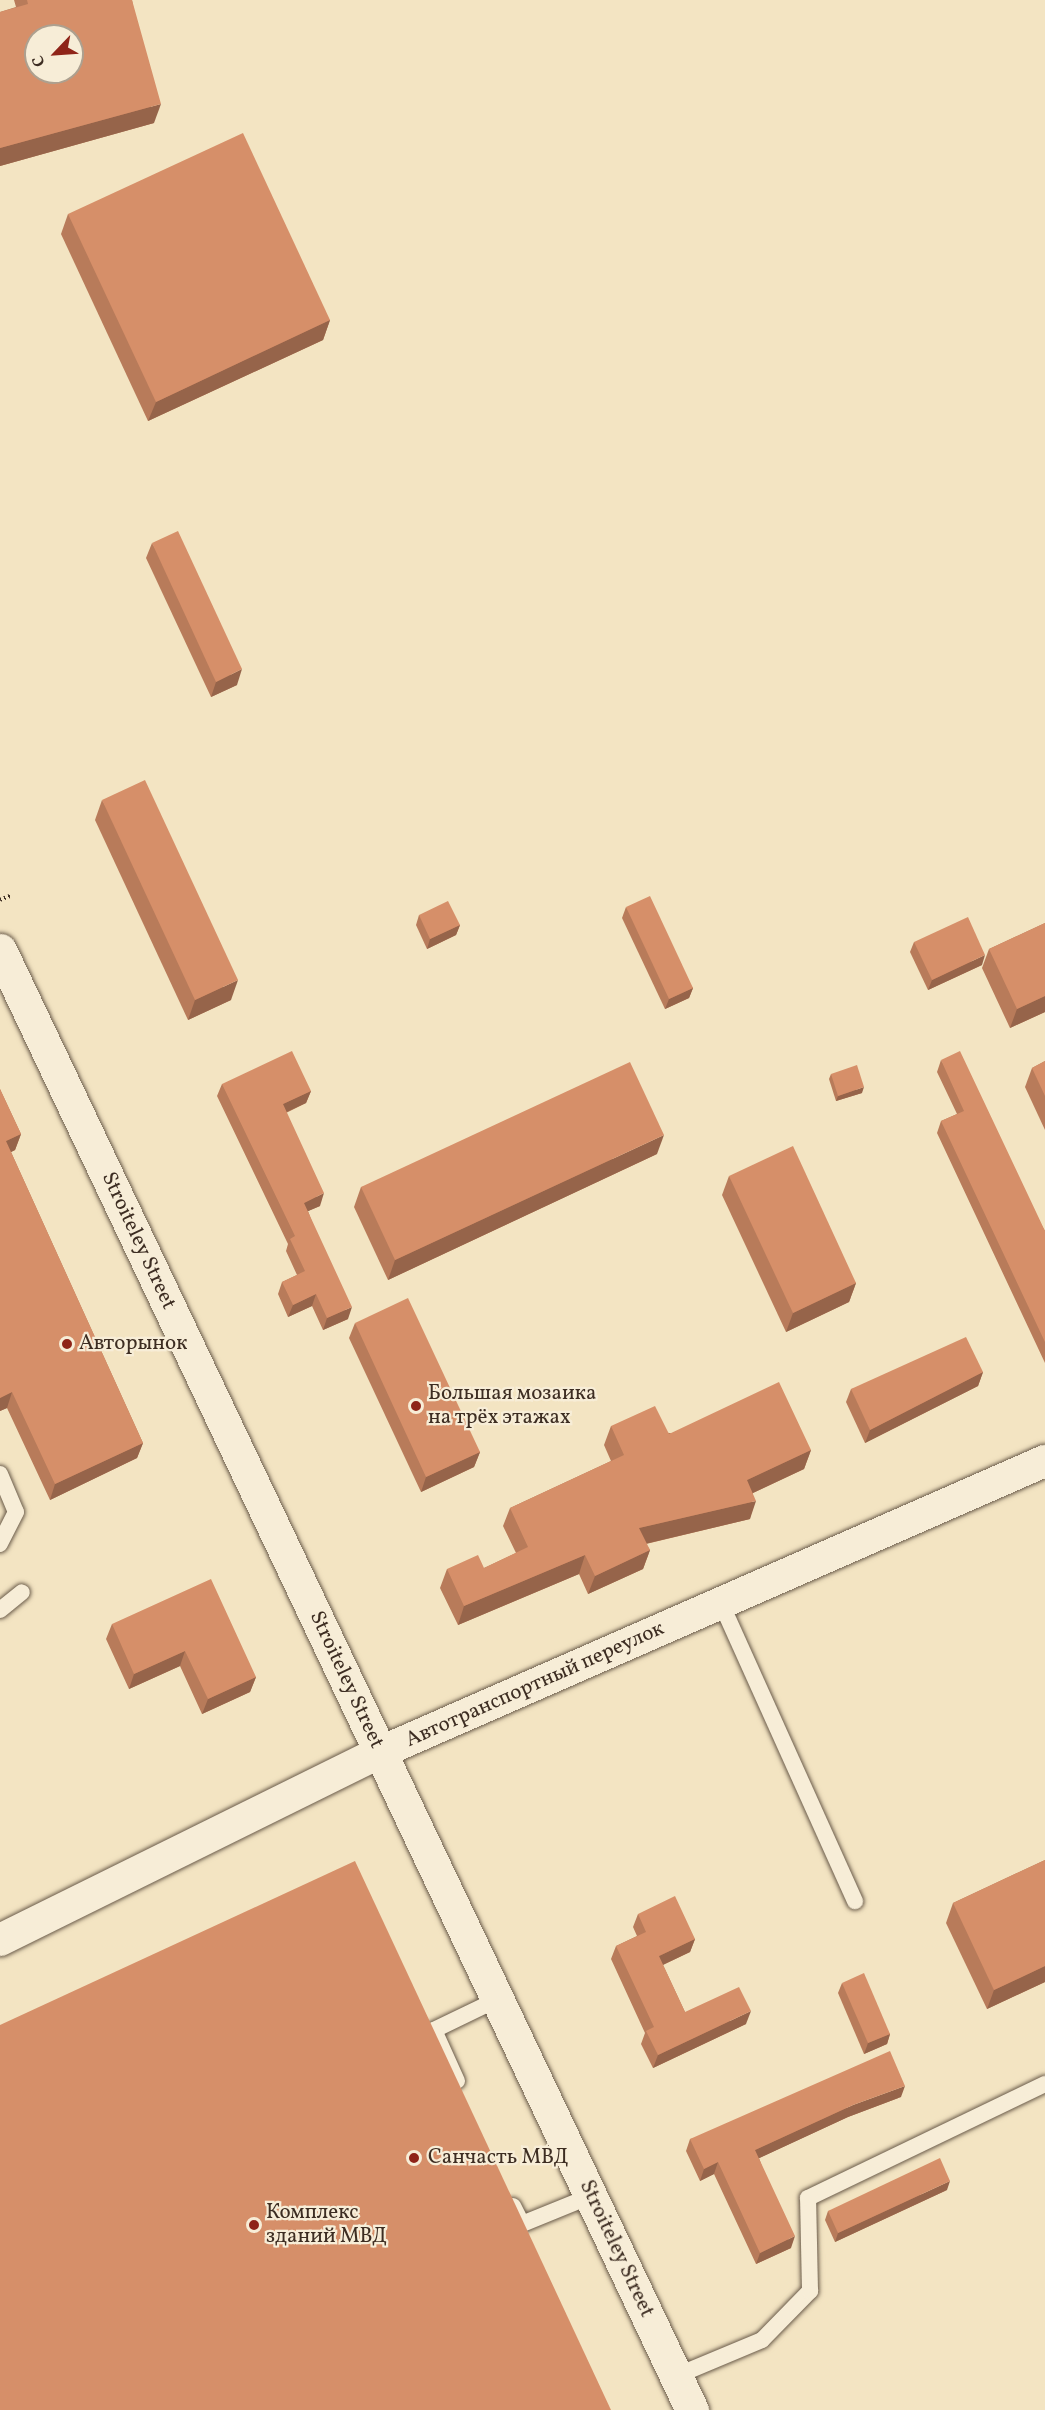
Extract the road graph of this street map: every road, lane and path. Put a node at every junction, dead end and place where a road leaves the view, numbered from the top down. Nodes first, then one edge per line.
1 (10, 896) dead end
2 (0, 900) edge
3 (0, 950) edge
4 (1045, 1461) edge
5 (0, 1474) edge
6 (0, 1544) edge
7 (22, 1592) dead end
8 (721, 1603) junction
9 (0, 1610) edge
10 (381, 1752) junction
11 (855, 1901) dead end
12 (0, 1940) edge
13 (498, 1999) junction
14 (1045, 2084) edge
15 (463, 2095) edge
16 (507, 2192) edge
17 (591, 2196) junction
18 (676, 2376) junction
19 (692, 2410) edge

1 - 2 path
3 - 10 street, Stroiteley Street
4 - 8 street, Автотранспортный переулок
5 - 6 lane
7 - 9 lane
8 - 10 street, Автотранспортный переулок
8 - 11 lane
10 - 12 street, Автотранспортный переулок
10 - 13 street, Stroiteley Street
13 - 15 lane
13 - 17 street, Stroiteley Street
14 - 18 lane
16 - 17 lane
17 - 18 street, Stroiteley Street
18 - 19 street, Stroiteley Street

